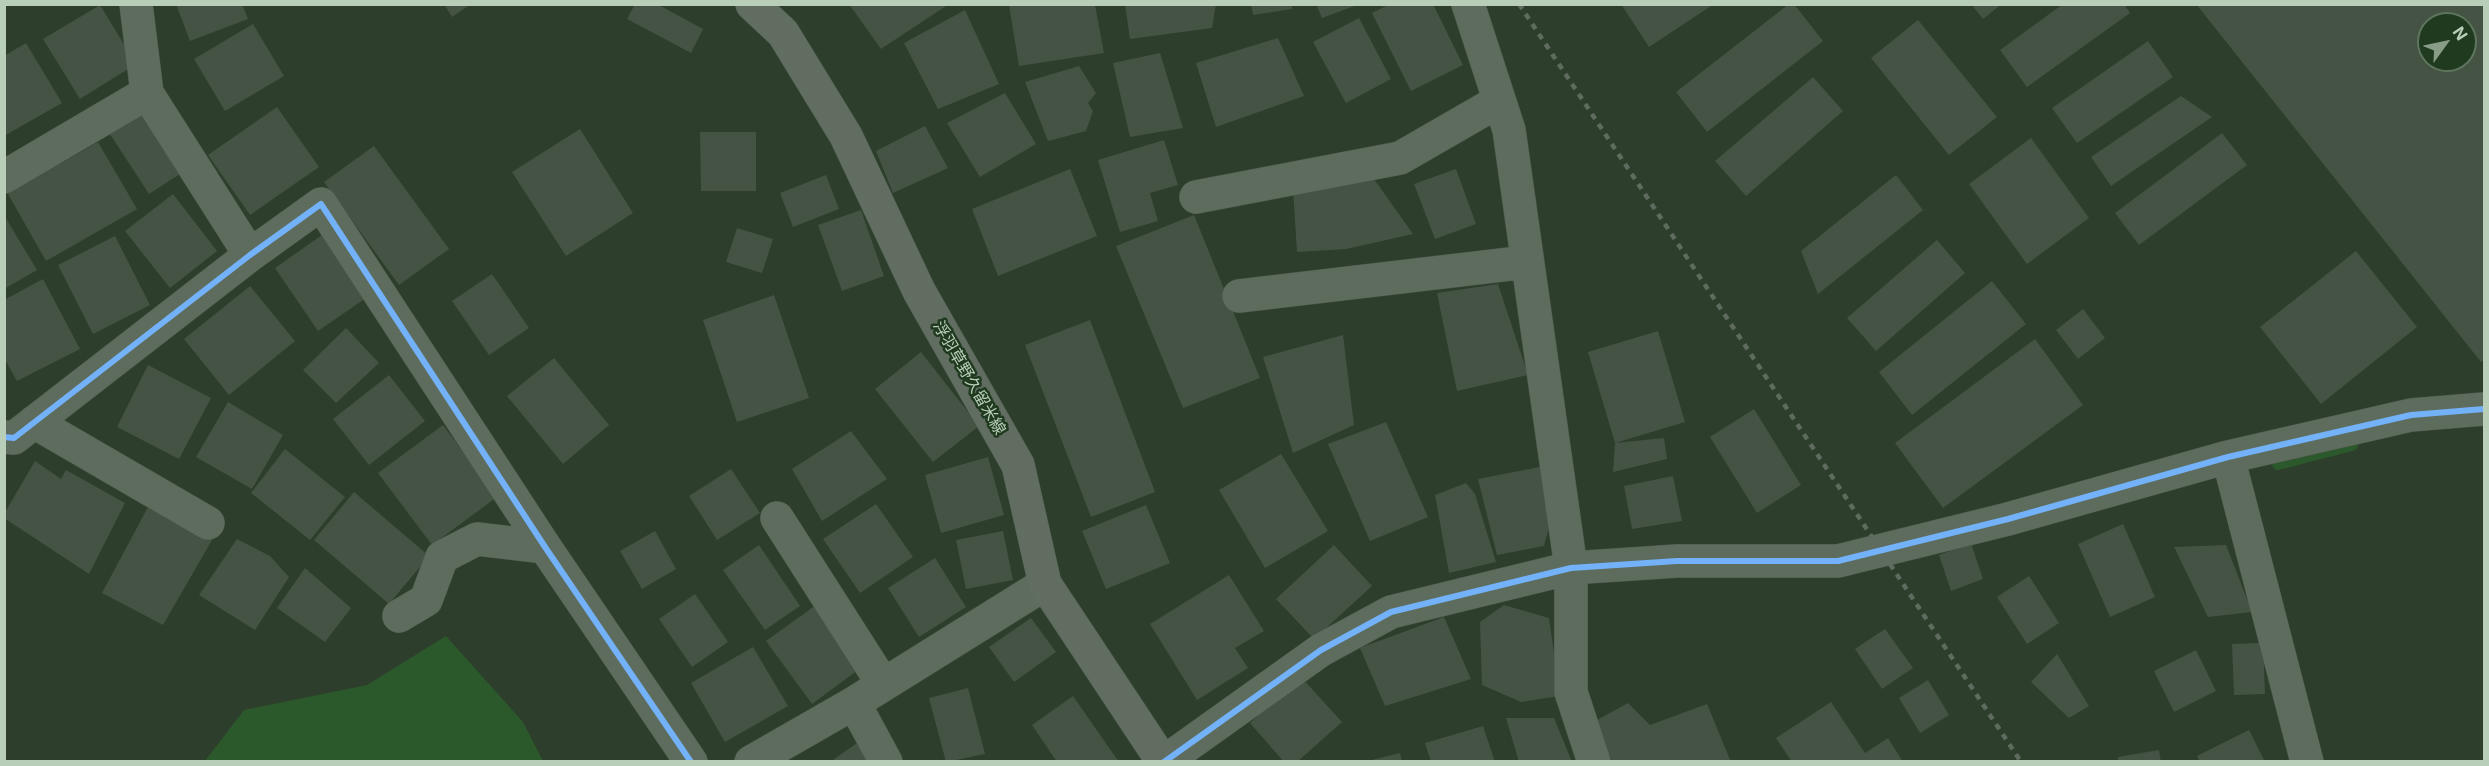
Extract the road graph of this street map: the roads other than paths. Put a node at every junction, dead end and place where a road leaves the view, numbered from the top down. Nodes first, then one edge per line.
1 (136, 4) edge
2 (752, 4) edge
3 (1468, 4) edge
4 (147, 93) junction
5 (1499, 101) junction
6 (4, 177) edge
7 (1196, 196) dead end
8 (250, 255) junction
9 (1527, 262) junction
10 (1239, 296) dead end
11 (2484, 409) edge
12 (34, 422) junction
13 (4, 437) edge
14 (2228, 457) junction
15 (777, 518) dead end
16 (208, 523) dead end
17 (545, 547) junction
18 (1571, 568) junction
19 (1045, 584) junction
20 (399, 616) dead end
21 (883, 684) junction
22 (854, 703) junction
23 (691, 762) edge
24 (751, 762) edge
25 (886, 762) edge
26 (1163, 762) edge
27 (1594, 762) edge
28 (2307, 762) edge

1 - 4 street
2 - 19 main road, 浮羽草野久留米線
3 - 5 street
4 - 6 street
4 - 8 street
5 - 7 street
5 - 9 street
8 - 12 street
8 - 17 street
9 - 10 street
9 - 18 street
11 - 14 street
12 - 13 street
12 - 16 street
14 - 18 street
14 - 28 street
15 - 21 street
17 - 20 street
17 - 23 street
18 - 26 street
18 - 27 street
19 - 21 street
19 - 26 main road, 浮羽草野久留米線
21 - 22 street
22 - 24 street
22 - 25 street

